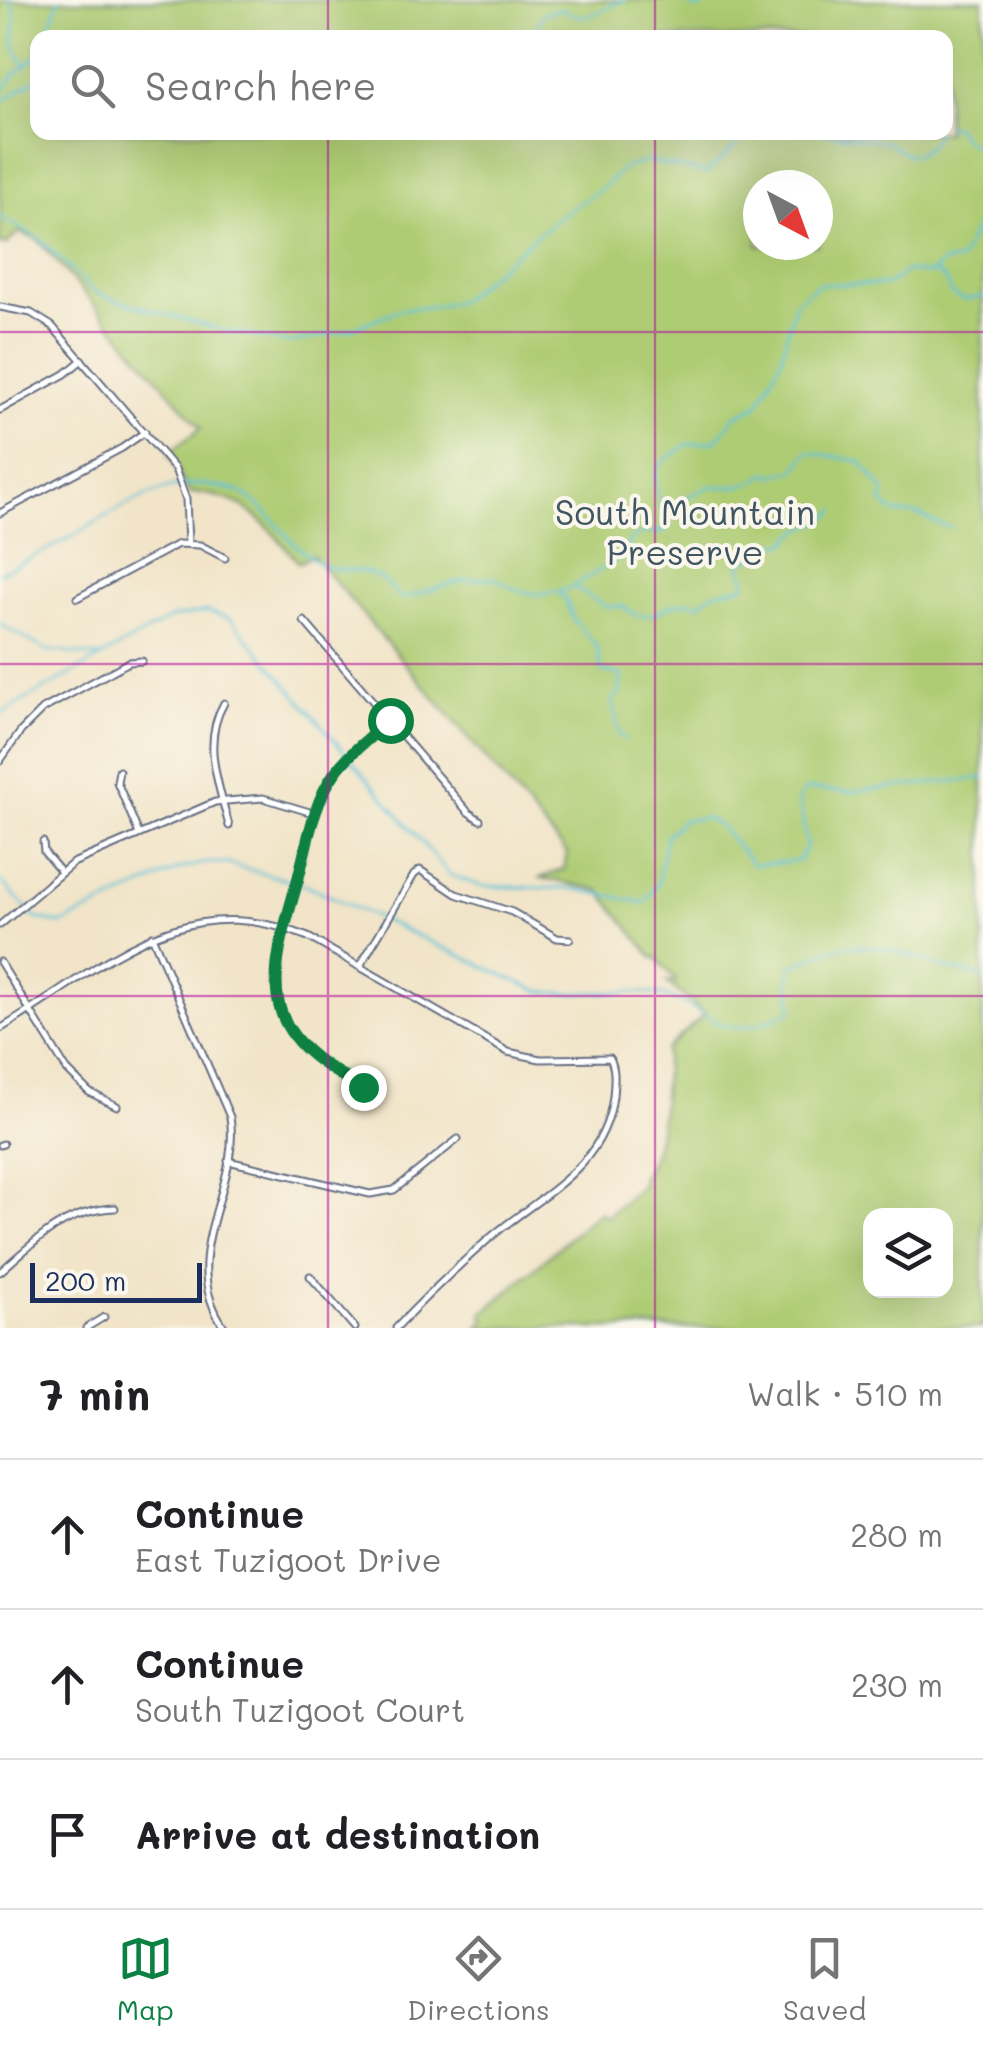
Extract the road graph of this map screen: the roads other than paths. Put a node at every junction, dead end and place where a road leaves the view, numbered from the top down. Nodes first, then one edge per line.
1 (0, 307) edge
2 (82, 360) junction
3 (0, 410) edge
4 (145, 432) junction
5 (0, 513) edge
6 (188, 544) junction
7 (225, 558) dead end
8 (76, 598) dead end
9 (304, 621) dead end
10 (142, 660) dead end
11 (224, 703) dead end
12 (390, 720) junction
13 (0, 761) edge
14 (119, 771) dead end
15 (223, 800) junction
16 (316, 814) junction
17 (480, 820) dead end
18 (230, 826) dead end
19 (139, 834) junction
20 (43, 842) dead end
21 (61, 872) junction
22 (0, 925) edge
23 (283, 927) junction
24 (152, 936) junction
25 (570, 940) dead end
26 (0, 962) edge
27 (360, 966) junction
28 (30, 1012) junction
29 (0, 1029) edge
30 (363, 1087) dead end
31 (117, 1106) dead end
32 (458, 1138) dead end
33 (228, 1160) junction
34 (115, 1208) dead end
35 (0, 1272) edge
36 (310, 1276) dead end
37 (104, 1318) dead end
38 (86, 1328) edge
39 (225, 1328) edge
40 (355, 1328) edge
41 (396, 1328) edge

1 - 2 street
2 - 3 street
2 - 4 street
4 - 5 street
4 - 6 street
6 - 7 street
6 - 8 street
9 - 12 street
10 - 13 street
11 - 15 street
12 - 16 street
12 - 17 street
14 - 19 street
15 - 16 street
15 - 18 street
15 - 19 street
16 - 23 street
19 - 21 street
20 - 21 street
21 - 22 street
23 - 24 street
23 - 27 street
23 - 30 street
24 - 28 street
24 - 33 street
25 - 27 street
26 - 28 street
27 - 41 street
28 - 29 street
28 - 31 street
32 - 33 street
33 - 39 street
34 - 35 street
36 - 40 street
37 - 38 street

